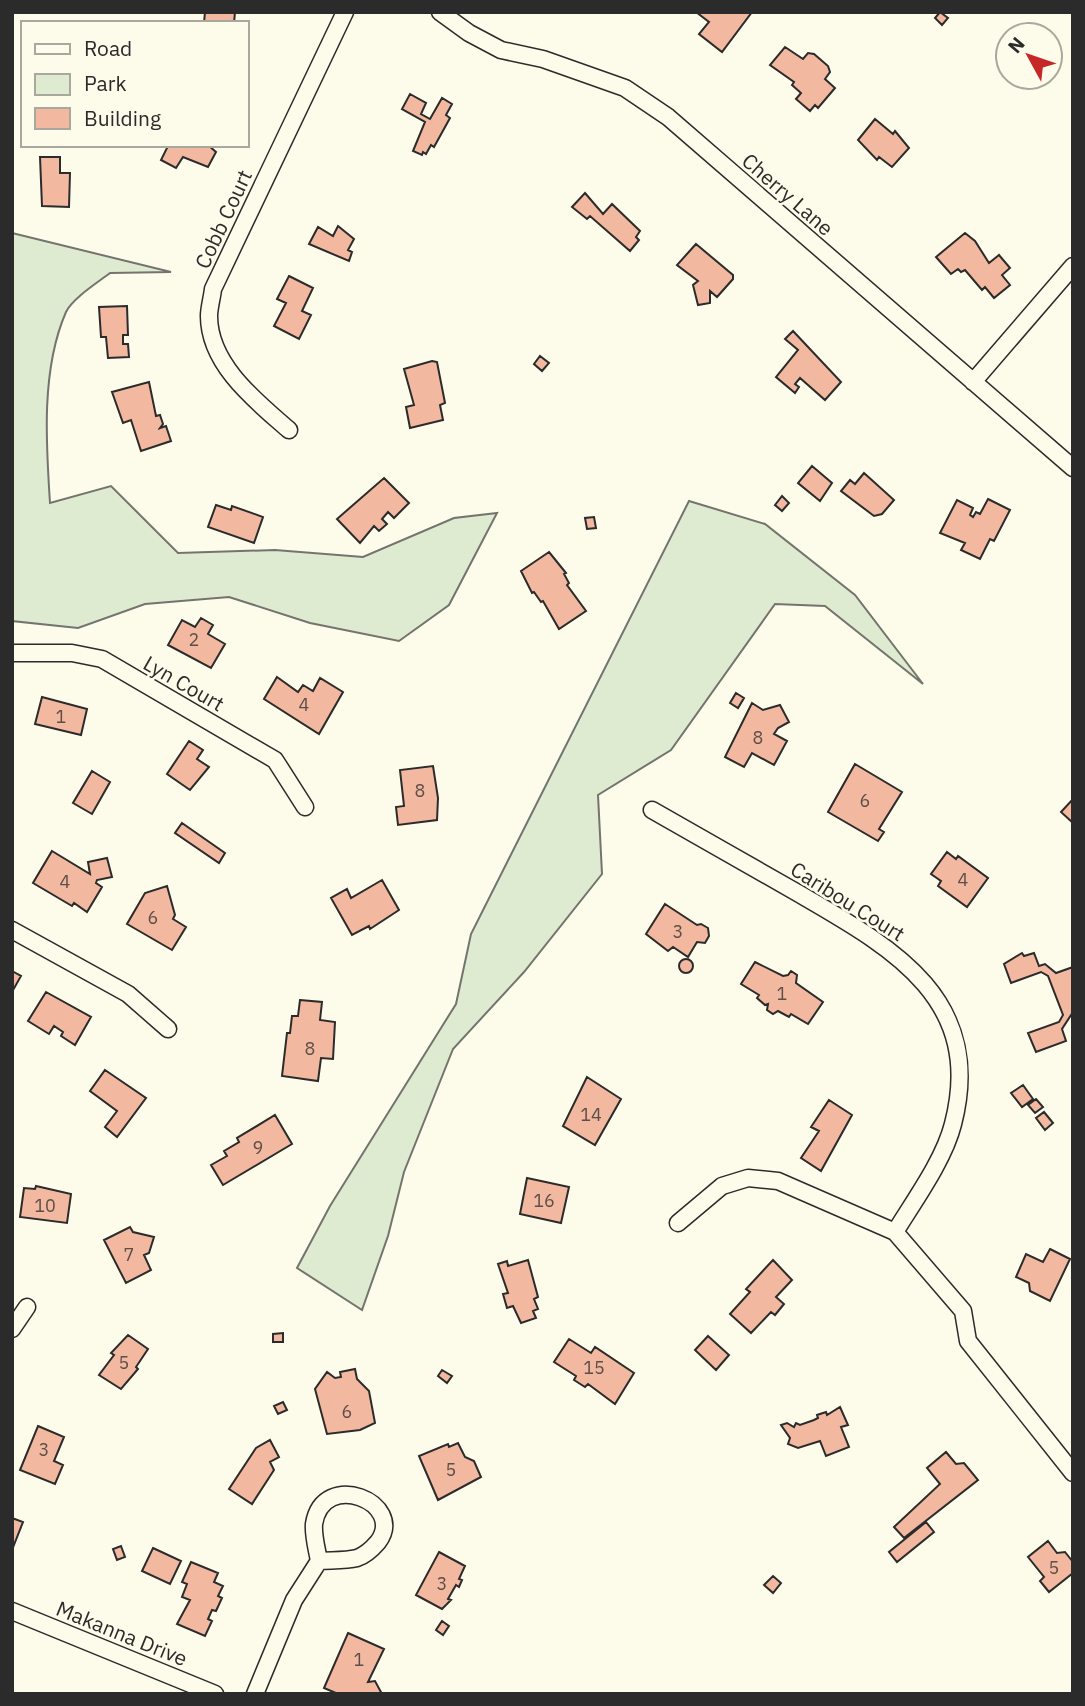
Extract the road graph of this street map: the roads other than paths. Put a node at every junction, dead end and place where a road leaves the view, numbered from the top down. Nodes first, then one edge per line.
1 (345, 12) edge
2 (440, 12) edge
3 (1073, 266) edge
4 (973, 382) junction
5 (289, 430) dead end
6 (1073, 467) edge
7 (12, 653) edge
8 (305, 807) dead end
9 (652, 810) dead end
10 (12, 930) edge
11 (168, 1029) dead end
12 (678, 1223) dead end
13 (895, 1233) junction
14 (27, 1307) dead end
15 (12, 1329) edge
16 (1073, 1473) edge
17 (319, 1561) junction
18 (12, 1611) edge
19 (215, 1694) edge
20 (255, 1694) edge

1 - 5 street, Cobb Court
2 - 4 street, Cherry Lane
3 - 4 street
4 - 6 street, Cherry Lane
7 - 8 street, Lyn Court
9 - 13 street, Caribou Court
10 - 11 street
12 - 13 street
13 - 16 street
14 - 15 street
17 - 17 street
17 - 20 street
18 - 19 street, Makanna Drive

